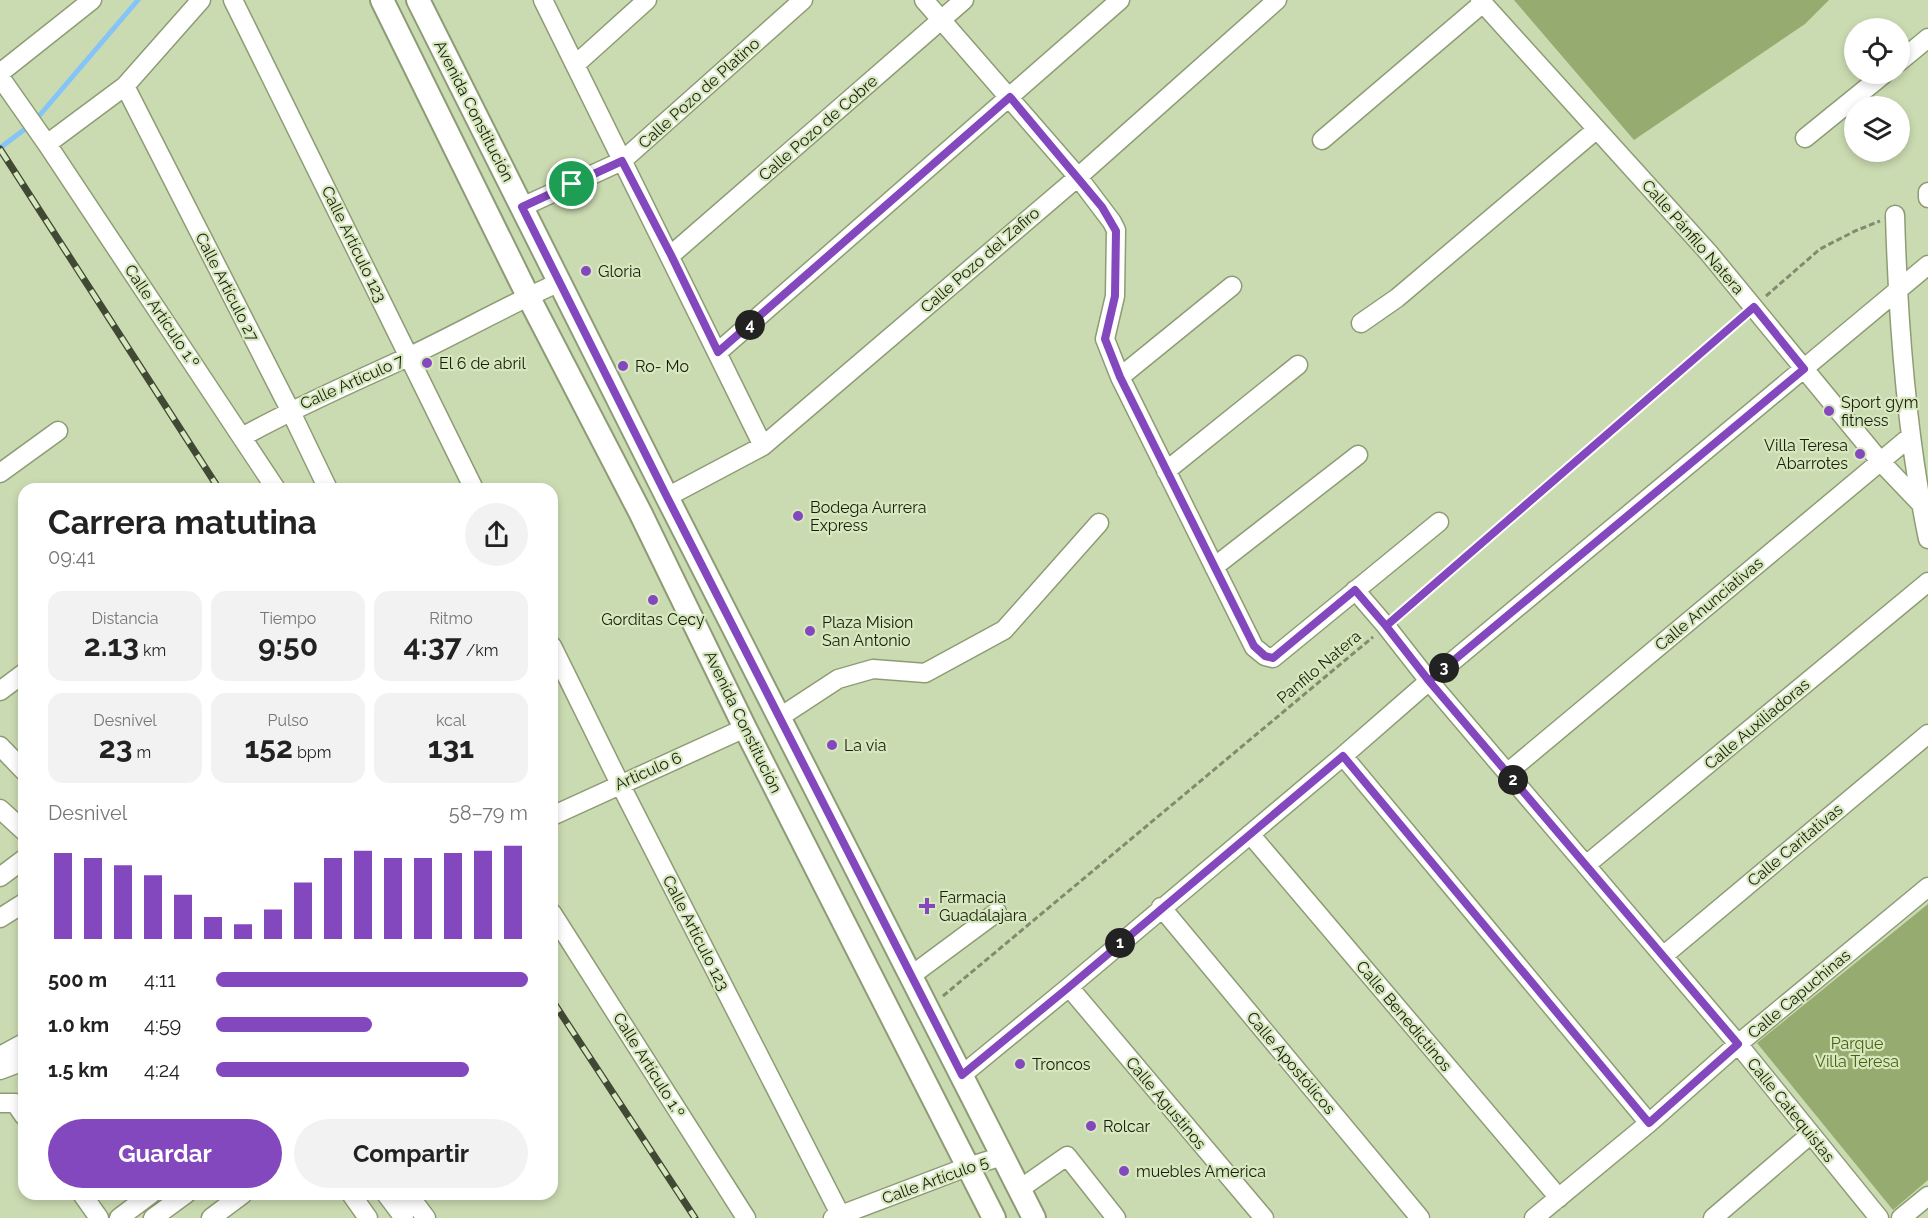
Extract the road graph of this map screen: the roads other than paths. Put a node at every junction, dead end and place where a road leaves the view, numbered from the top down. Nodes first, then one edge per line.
1 (201, 0) edge
2 (232, 0) edge
3 (382, 0) edge
4 (418, 0) edge
5 (543, 0) edge
6 (647, 0) edge
7 (803, 0) edge
8 (924, 0) edge
9 (964, 0) edge
10 (1120, 0) edge
11 (1277, 0) edge
12 (89, 2) edge
13 (1481, 2) edge
14 (942, 20) junction
15 (1928, 38) edge
16 (1910, 53) edge
17 (575, 65) junction
18 (0, 75) edge
19 (1872, 84) edge
20 (125, 86) junction
21 (1010, 97) junction
22 (1597, 129) junction
23 (43, 138) junction
24 (1805, 138) dead end
25 (1322, 140) dead end
26 (622, 161) junction
27 (1077, 177) junction
28 (1928, 192) edge
29 (1928, 198) edge
30 (522, 207) junction
31 (1895, 215) road end
32 (671, 255) junction
33 (1928, 265) edge
34 (560, 282) junction
35 (1232, 286) dead end
36 (1897, 289) junction
37 (528, 296) junction
38 (1361, 323) dead end
39 (718, 352) junction
40 (409, 357) junction
41 (1298, 365) dead end
42 (1804, 369) junction
43 (1120, 377) junction
44 (290, 410) junction
45 (58, 431) dead end
46 (1911, 436) junction
47 (242, 437) junction
48 (763, 446) junction
49 (1358, 455) dead end
50 (1880, 460) junction
51 (1166, 471) junction
52 (0, 473) edge
53 (272, 483) edge
54 (325, 483) edge
55 (471, 483) edge
56 (667, 497) junction
57 (1921, 504) junction
58 (1439, 522) dead end
59 (1099, 523) dead end
60 (1928, 538) edge
61 (1214, 567) junction
62 (1928, 582) edge
63 (1355, 590) junction
64 (558, 658) edge
65 (18, 678) edge
66 (1429, 681) junction
67 (0, 691) edge
68 (780, 717) junction
69 (745, 728) junction
70 (1928, 734) edge
71 (0, 746) edge
72 (1343, 756) junction
73 (18, 765) edge
74 (1507, 773) junction
75 (620, 783) junction
76 (0, 809) edge
77 (558, 813) edge
78 (18, 826) edge
79 (1250, 834) junction
80 (18, 863) edge
81 (1586, 865) junction
82 (0, 877) edge
83 (1928, 887) edge
84 (18, 907) edge
85 (1161, 908) junction
86 (997, 912) dead end
87 (0, 918) edge
88 (558, 922) edge
89 (1663, 956) junction
90 (912, 975) junction
91 (1069, 987) junction
92 (1738, 1044) junction
93 (18, 1046) edge
94 (0, 1056) edge
95 (18, 1063) edge
96 (0, 1070) edge
97 (962, 1075) junction
98 (1649, 1123) junction
99 (1811, 1134) junction
100 (1003, 1156) junction
101 (967, 1167) junction
102 (1020, 1189) junction
103 (1928, 1196) edge
104 (1559, 1198) junction
105 (89, 1200) edge
106 (143, 1200) edge
107 (178, 1200) edge
108 (230, 1200) edge
109 (355, 1200) edge
110 (390, 1200) edge
111 (412, 1200) edge
112 (838, 1217) edge
113 (99, 1218) edge
114 (119, 1218) edge
115 (153, 1218) edge
116 (211, 1218) edge
117 (368, 1218) edge
118 (404, 1218) edge
119 (426, 1218) edge
120 (746, 1218) edge
121 (994, 1218) edge
122 (1034, 1218) edge
123 (1116, 1218) edge
124 (1264, 1218) edge
125 (1420, 1218) edge
126 (1534, 1218) edge
127 (1713, 1218) edge
128 (1879, 1218) edge
129 (1901, 1218) edge

1 - 20 street
2 - 40 street, Calle Artículo 123
3 - 37 main road, Avenida Constitución
4 - 30 main road, Avenida Constitución
5 - 17 street
6 - 17 street
7 - 26 street, Calle Pozo de Platino
8 - 14 street
9 - 14 street, Calle Pozo de Cobre
10 - 21 street
11 - 27 street, Calle Pozo del Zafiro
12 - 18 street
13 - 22 street, Calle Pánfilo Natera
13 - 25 street
14 - 21 street
14 - 32 street, Calle Pozo de Cobre
15 - 16 street
17 - 26 street
18 - 23 street, Calle Artículo 1.º
19 - 24 street
20 - 23 street
20 - 44 street, Calle Artículo 27
21 - 27 street
21 - 39 street
22 - 38 street
22 - 42 street, Calle Pánfilo Natera
23 - 47 street, Calle Artículo 1.º
26 - 30 street, Calle Pozo de Platino
26 - 32 street
27 - 43 street
27 - 48 street, Calle Pozo del Zafiro
28 - 29 street
30 - 34 main road, Avenida Constitución
31 - 36 street
32 - 39 street
33 - 36 street
34 - 37 street, Calle Artículo 7
34 - 56 main road, Avenida Constitución
35 - 43 street
36 - 42 street
36 - 46 street
37 - 40 street, Calle Artículo 7
37 - 69 main road, Avenida Constitución
39 - 48 street
40 - 44 street, Calle Artículo 7
40 - 55 street, Calle Artículo 123
41 - 51 street
42 - 50 street, Calle Pánfilo Natera
42 - 66 street
43 - 51 street
44 - 47 street, Calle Artículo 7
44 - 54 street, Calle Artículo 27
45 - 52 street
46 - 50 street, Calle Anunciativas
46 - 57 street
47 - 53 street, Calle Artículo 1.º
48 - 56 street, Calle Pozo del Zafiro
49 - 61 street
50 - 57 street, Calle Pánfilo Natera
50 - 74 street, Calle Anunciativas
51 - 61 street
56 - 68 main road, Avenida Constitución
57 - 60 street
58 - 63 street
59 - 68 street
61 - 63 street
62 - 81 street, Calle Auxiliadoras
63 - 66 street, Calle Catequistas
64 - 75 street, Calle Artículo 123
65 - 67 street
66 - 72 street
66 - 74 street, Calle Catequistas
68 - 90 main road, Avenida Constitución
69 - 75 street, Articulo 6
69 - 101 main road, Avenida Constitución
70 - 89 street, Calle Caritativas
71 - 73 street
72 - 79 street
72 - 98 street
74 - 81 street, Calle Catequistas
75 - 77 street, Articulo 6
75 - 112 street, Calle Artículo 123
76 - 78 street
79 - 85 street
79 - 104 street, Calle Benedictinos
80 - 82 street
81 - 89 street, Calle Catequistas
83 - 92 street, Calle Capuchinas
84 - 87 street
85 - 91 street
85 - 125 street, Calle Apostólicos
86 - 90 street
88 - 120 street, Calle Artículo 1.º
89 - 92 street, Calle Catequistas
90 - 97 main road, Avenida Constitución
91 - 97 street
91 - 124 street, Calle Agustinos
92 - 98 street, Calle Capuchinas
92 - 99 street, Calle Catequistas
93 - 94 street
95 - 96 street
97 - 100 main road, Avenida Constitución
98 - 104 street, Calle Capuchinas
99 - 127 street
99 - 128 street, Calle Catequistas
100 - 101 street, Calle Artículo 5
100 - 102 main road, Avenida Constitución
101 - 112 street, Calle Artículo 5
101 - 121 main road, Avenida Constitución
102 - 122 main road, Avenida Constitución
102 - 123 street
103 - 129 street
104 - 126 street, Calle Capuchinas
105 - 113 street
106 - 114 street
107 - 115 street
108 - 116 street
109 - 117 street
110 - 118 street
111 - 119 street

